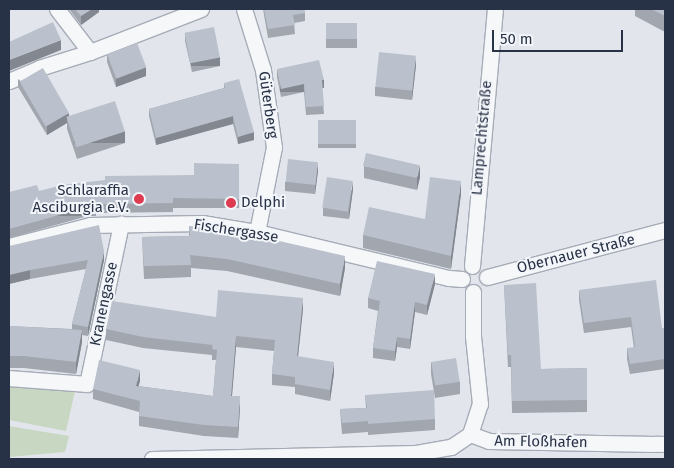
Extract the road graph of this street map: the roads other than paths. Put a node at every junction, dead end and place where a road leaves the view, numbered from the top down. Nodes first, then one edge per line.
1 (57, 9) edge
2 (201, 9) edge
3 (244, 9) edge
4 (495, 9) edge
5 (90, 52) junction
6 (9, 81) edge
7 (121, 224) junction
8 (665, 230) edge
9 (257, 232) junction
10 (9, 246) edge
11 (472, 266) junction
12 (487, 277) junction
13 (462, 279) junction
14 (473, 292) junction
15 (9, 378) edge
16 (470, 434) junction
17 (665, 444) edge
18 (152, 459) edge

1 - 5 street
2 - 5 street
3 - 9 street, Güterberg
4 - 11 street, Lamprechtstraße
5 - 6 street
7 - 9 street, Fischergasse
7 - 10 street, Fischergasse
7 - 15 street, Kranengasse
8 - 12 street, Obernauer Straße
9 - 13 street, Fischergasse
11 - 12 street
11 - 13 street
12 - 14 street
13 - 14 street
14 - 16 street
16 - 17 street, Am Floßhafen
16 - 18 street

